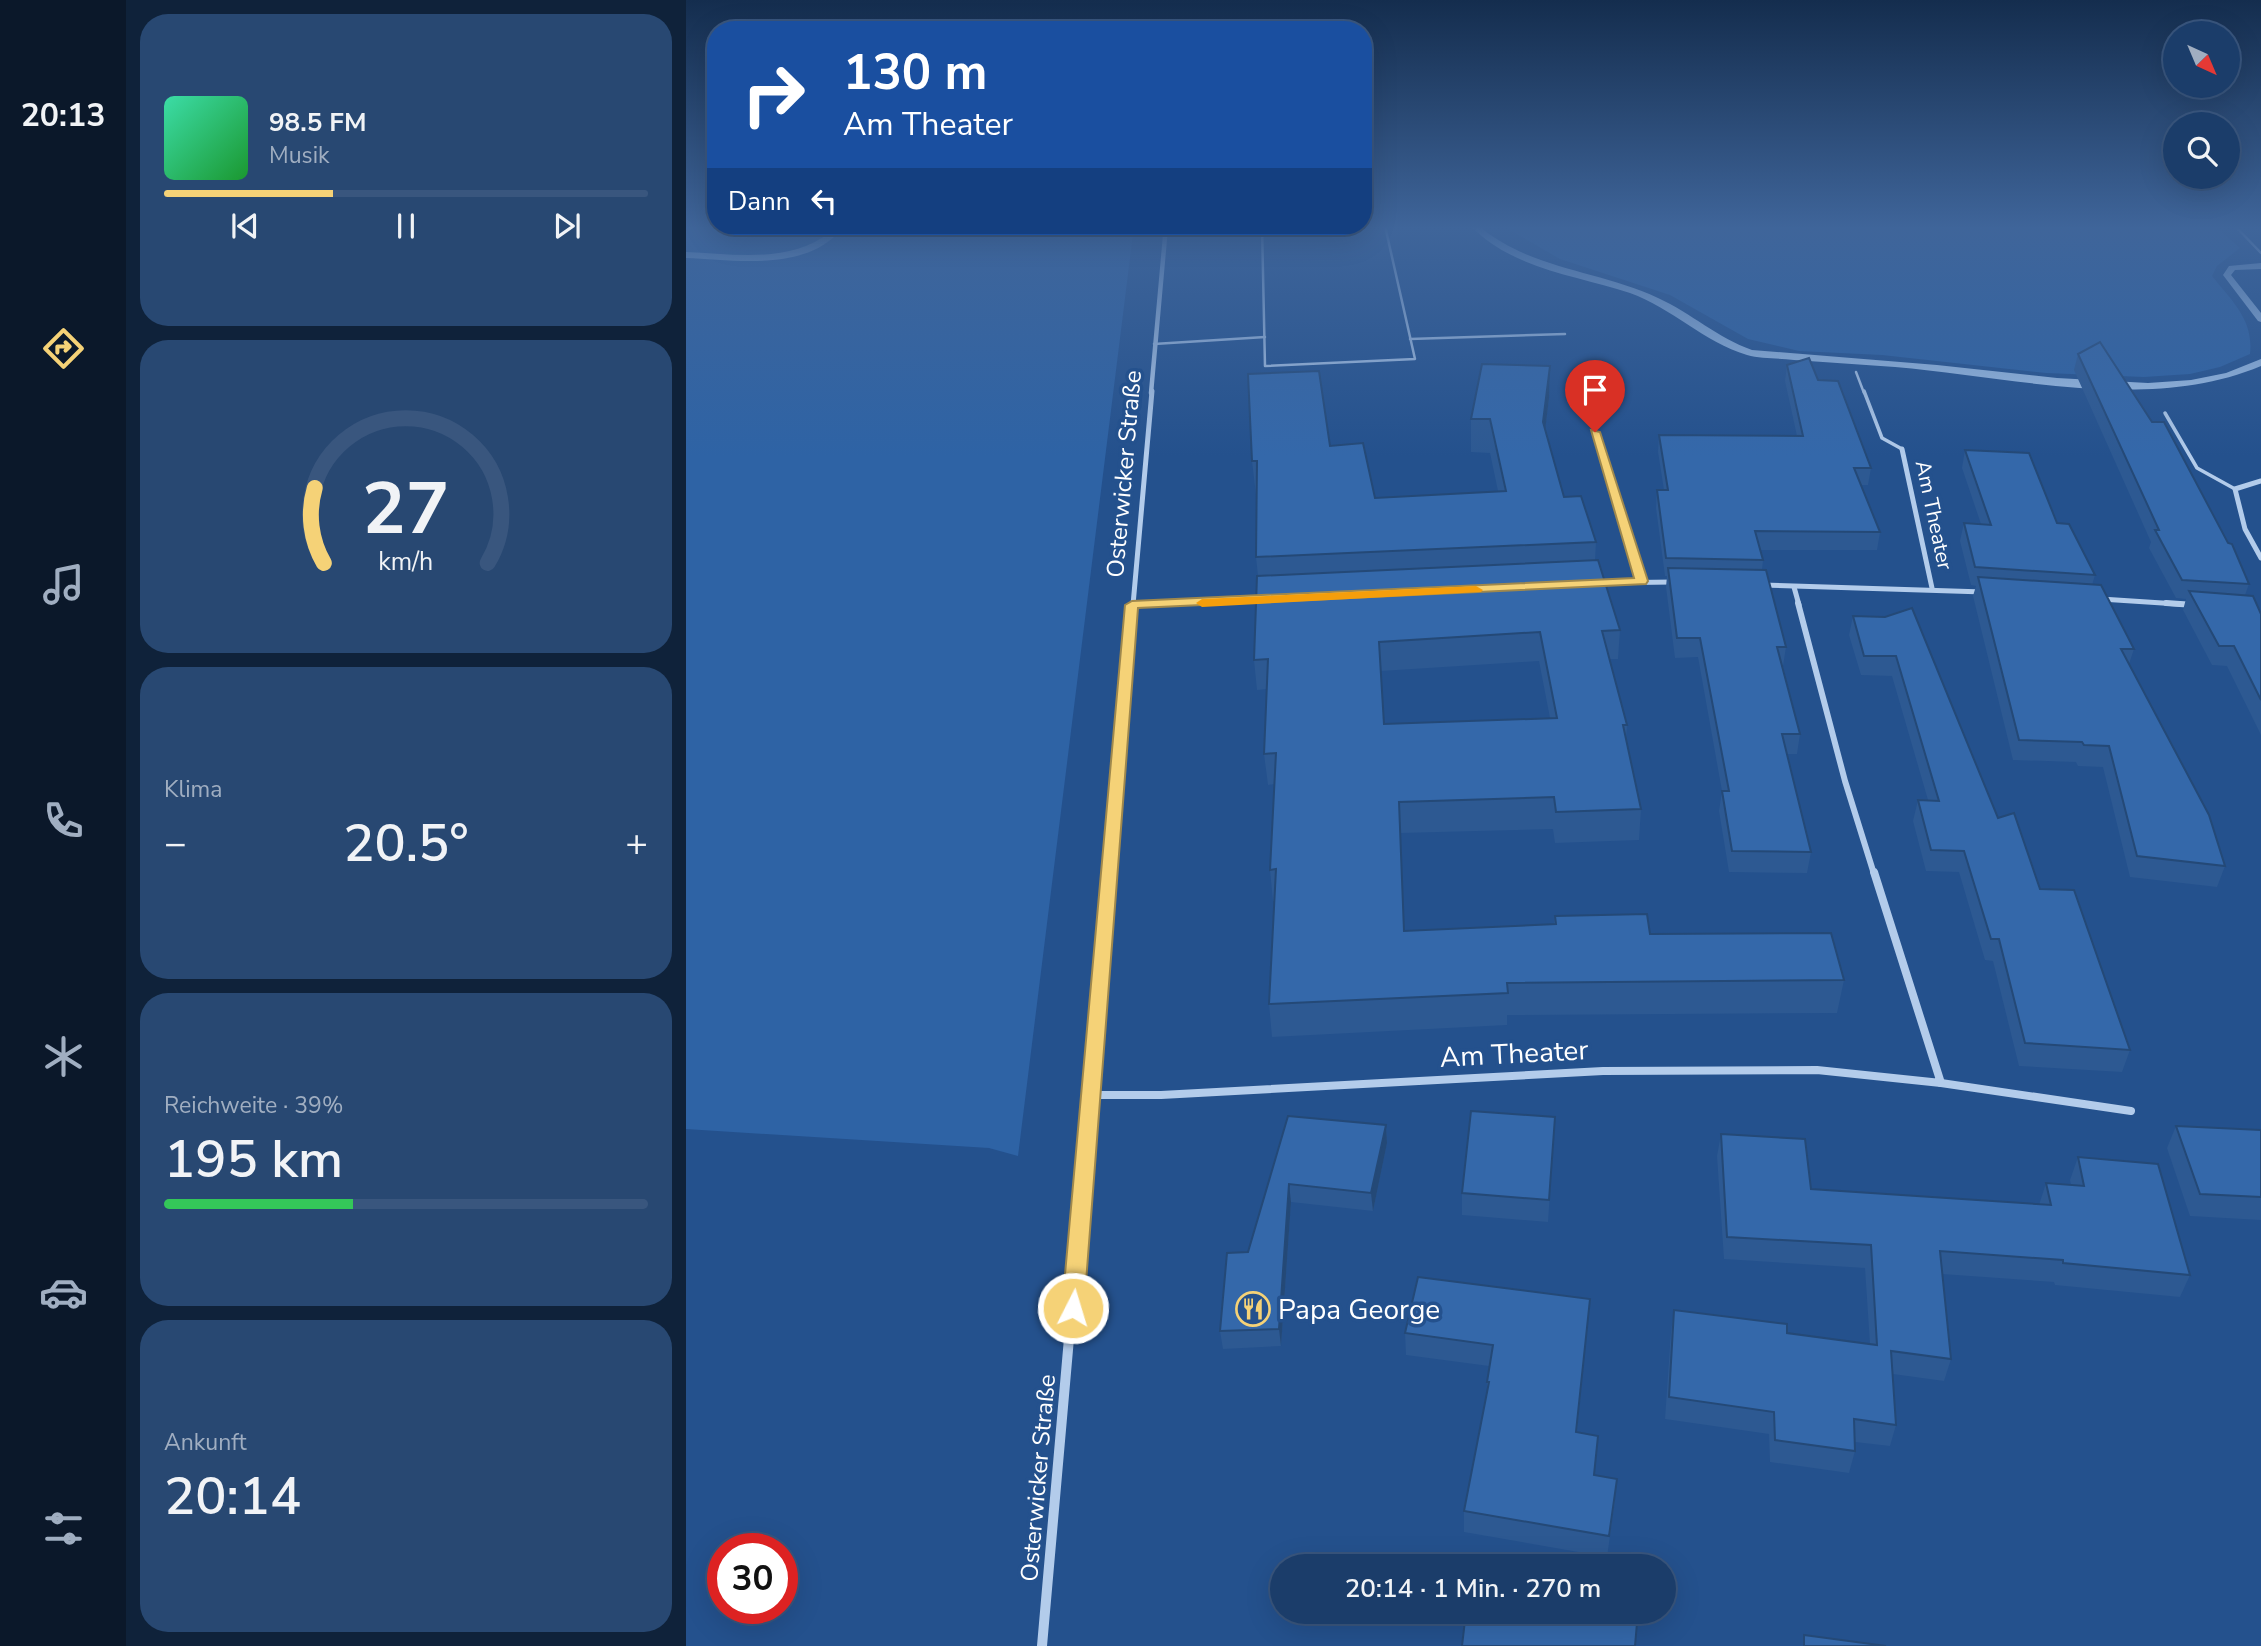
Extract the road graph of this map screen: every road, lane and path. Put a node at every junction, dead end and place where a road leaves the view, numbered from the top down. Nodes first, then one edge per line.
1 (1158, 303) edge
2 (1264, 303) edge
3 (1402, 303) edge
4 (1565, 334) dead end
5 (1265, 337) junction
6 (1410, 339) junction
7 (1154, 344) junction
8 (1856, 372) dead end
9 (2165, 413) dead end
10 (1595, 432) dead end
11 (1902, 449) joint
12 (2261, 481) edge
13 (2235, 489) junction
14 (2261, 558) edge
15 (1642, 581) junction
16 (1683, 583) edge
17 (1586, 584) edge
18 (1753, 585) edge
19 (1794, 587) junction
20 (1932, 588) junction
21 (1987, 592) edge
22 (2097, 599) edge
23 (1268, 600) edge
24 (1132, 605) junction
25 (2206, 606) edge
26 (1941, 1083) junction
27 (1089, 1095) junction
28 (2131, 1111) dead end
29 (1042, 1646) edge

1 - 7 street, Osterwicker Straße
2 - 5 lane
3 - 6 lane
4 - 6 lane
5 - 6 lane
5 - 7 lane
7 - 24 street, Osterwicker Straße
8 - 11 lane
9 - 13 lane
10 - 15 street
11 - 20 street, Am Theater
12 - 13 street
13 - 14 street
15 - 16 street
15 - 17 street
18 - 19 street, Am Theater
19 - 20 street, Am Theater
19 - 26 street
20 - 21 street, Am Theater
22 - 25 street
23 - 24 street
24 - 27 street, Osterwicker Straße
26 - 27 street, Am Theater
26 - 28 street, Am Theater
27 - 29 street, Osterwicker Straße

